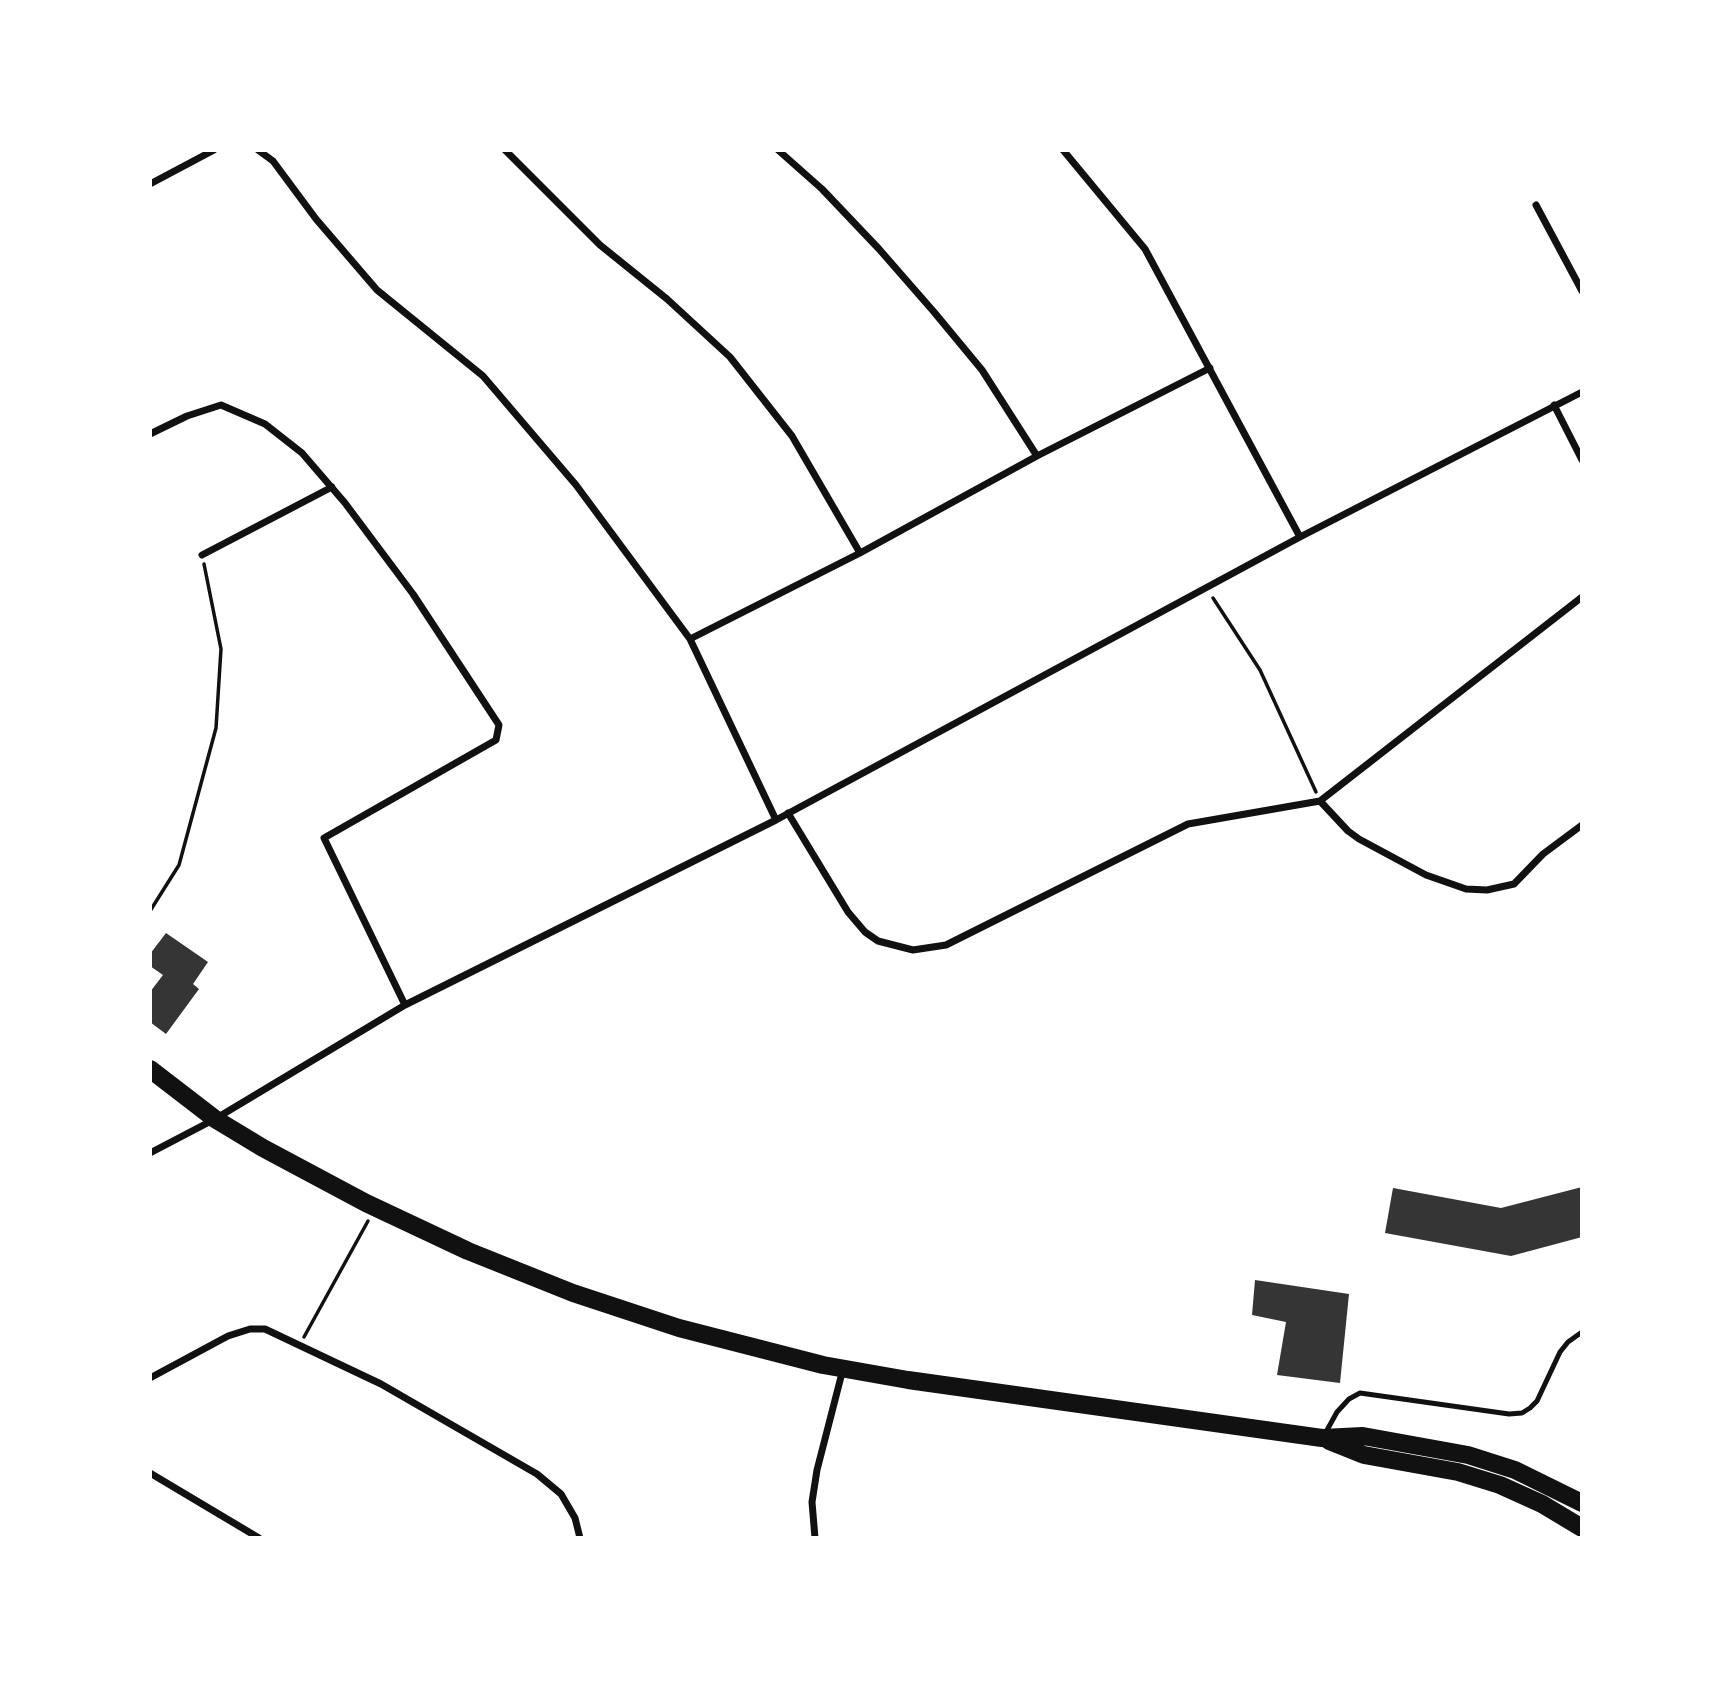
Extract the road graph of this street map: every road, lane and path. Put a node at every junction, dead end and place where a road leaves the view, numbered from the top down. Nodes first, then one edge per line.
1 (214, 150) edge
2 (258, 150) edge
3 (505, 150) edge
4 (778, 150) edge
5 (1063, 150) edge
6 (150, 184) edge
7 (1536, 205) dead end
8 (1581, 291) edge
9 (1210, 368) junction
10 (1581, 392) edge
11 (1554, 405) junction
12 (150, 434) edge
13 (1037, 456) junction
14 (1581, 460) edge
15 (332, 487) junction
16 (1300, 537) junction
17 (860, 552) junction
18 (202, 555) joint
19 (1206, 588) junction
20 (1581, 597) edge
21 (690, 639) junction
22 (1320, 800) junction
23 (788, 813) junction
24 (776, 820) junction
25 (1581, 825) edge
26 (150, 911) edge
27 (405, 1005) junction
28 (150, 1069) edge
29 (215, 1119) junction
30 (150, 1153) edge
31 (376, 1207) junction
32 (1581, 1332) edge
33 (300, 1345) junction
34 (843, 1368) junction
35 (150, 1378) edge
36 (1322, 1438) junction
37 (150, 1473) edge
38 (1581, 1503) edge
39 (1581, 1528) edge
40 (260, 1538) edge
41 (580, 1538) edge
42 (815, 1538) edge

1 - 6 street
2 - 21 street
3 - 17 street
4 - 13 street
5 - 9 street
7 - 8 street
9 - 13 street
9 - 16 street
10 - 11 street
11 - 14 street
11 - 16 street
12 - 15 street
13 - 17 street
15 - 18 street
15 - 27 street
16 - 19 street
17 - 21 street
18 - 26 path
19 - 22 path
19 - 23 street
20 - 22 street
21 - 24 street
22 - 23 street
22 - 25 street
23 - 24 street
24 - 27 street
27 - 29 street
28 - 29 main road
29 - 30 street
29 - 31 main road
31 - 33 path
31 - 34 main road
32 - 36 lane
33 - 35 street
33 - 41 street
34 - 36 main road
34 - 42 street
36 - 38 main road
36 - 39 main road
37 - 40 street

